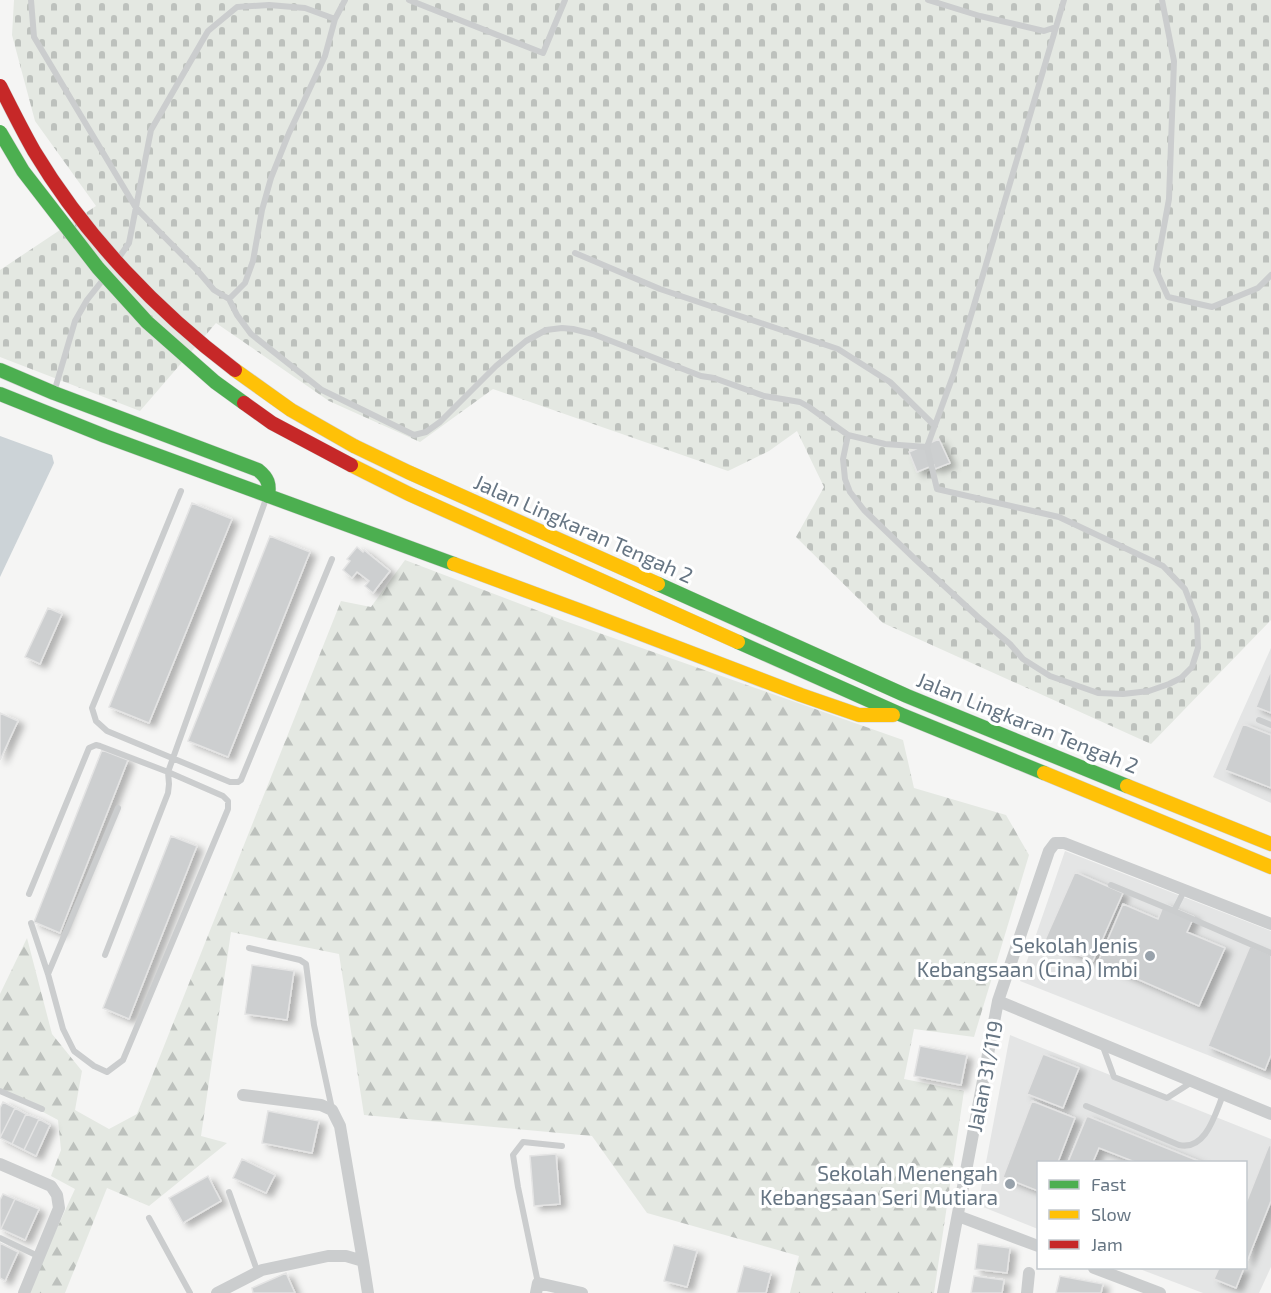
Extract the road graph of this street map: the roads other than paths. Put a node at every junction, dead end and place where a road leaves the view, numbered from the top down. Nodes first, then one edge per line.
1 (32, 0) edge
2 (345, 0) edge
3 (409, 0) edge
4 (565, 0) edge
5 (928, 0) edge
6 (1064, 0) edge
7 (1162, 0) edge
8 (334, 20) junction
9 (1056, 27) junction
10 (0, 86) edge
11 (0, 132) edge
12 (136, 208) junction
13 (575, 252) dead end
14 (115, 262) dead end
15 (108, 272) dead end
16 (1271, 275) edge
17 (229, 299) junction
18 (0, 370) edge
19 (54, 393) junction
20 (0, 394) edge
21 (935, 426) junction
22 (848, 435) junction
23 (927, 447) junction
24 (181, 491) dead end
25 (267, 496) junction
26 (332, 559) dead end
27 (902, 715) junction
28 (1259, 720) dead end
29 (1271, 725) edge
30 (172, 758) junction
31 (168, 772) junction
32 (118, 807) dead end
33 (1271, 844) edge
34 (1271, 867) edge
35 (1111, 885) dead end
36 (1184, 891) junction
37 (29, 894) dead end
38 (1174, 911) junction
39 (31, 923) dead end
40 (1271, 924) edge
41 (249, 948) dead end
42 (1271, 953) edge
43 (105, 956) dead end
44 (48, 974) junction
45 (998, 1001) junction
46 (1102, 1044) junction
47 (1192, 1081) junction
48 (0, 1091) edge
49 (1224, 1094) junction
50 (243, 1095) dead end
51 (1086, 1106) dead end
52 (42, 1109) dead end
53 (332, 1110) junction
54 (1271, 1114) edge
55 (562, 1146) dead end
56 (0, 1164) edge
57 (229, 1192) dead end
58 (958, 1216) junction
59 (149, 1218) dead end
60 (0, 1238) edge
61 (1037, 1246) edge
62 (38, 1256) junction
63 (363, 1261) junction
64 (1097, 1269) edge
65 (258, 1272) junction
66 (1029, 1273) dead end
67 (537, 1288) edge
68 (24, 1293) edge
69 (190, 1293) edge
70 (218, 1293) edge
71 (368, 1293) edge
72 (582, 1293) edge
73 (943, 1293) edge
74 (1026, 1293) edge
75 (1160, 1293) edge

1 - 12 lane
2 - 8 lane
3 - 4 lane
5 - 9 lane
6 - 9 lane
7 - 16 lane
8 - 12 lane
8 - 17 lane
9 - 21 lane
10 - 33 highway, Jalan Lingkaran Tengah 2, bridge
11 - 27 highway, Jalan Lingkaran Tengah 2, bridge
12 - 14 lane
12 - 17 lane
13 - 21 lane
15 - 19 lane
17 - 22 lane
18 - 19 highway
19 - 25 highway
20 - 25 highway
21 - 23 lane
22 - 23 lane
22 - 23 lane
24 - 30 lane
25 - 27 highway
25 - 30 lane
26 - 30 lane
27 - 34 highway, Jalan Lingkaran Tengah 2
28 - 29 lane
30 - 31 lane
31 - 37 lane
31 - 43 lane
31 - 44 lane
32 - 44 lane
35 - 38 lane
36 - 38 lane
36 - 40 street
36 - 45 street, Jalan 31/119
38 - 42 lane
39 - 44 lane
41 - 53 lane
45 - 46 street, Jalan 31/119
45 - 58 street, Jalan 31/119
46 - 47 street, Jalan 31/119
46 - 47 lane
47 - 49 street, Jalan 31/119
48 - 52 lane
49 - 51 lane
49 - 54 street, Jalan 31/119
50 - 53 street
53 - 63 street
55 - 67 lane
56 - 62 street
57 - 65 lane
58 - 61 street
58 - 73 street, Jalan 31/119
59 - 69 lane
60 - 62 lane
62 - 68 street
63 - 65 street
63 - 71 street
64 - 75 street
65 - 70 street
66 - 74 street
67 - 72 street

